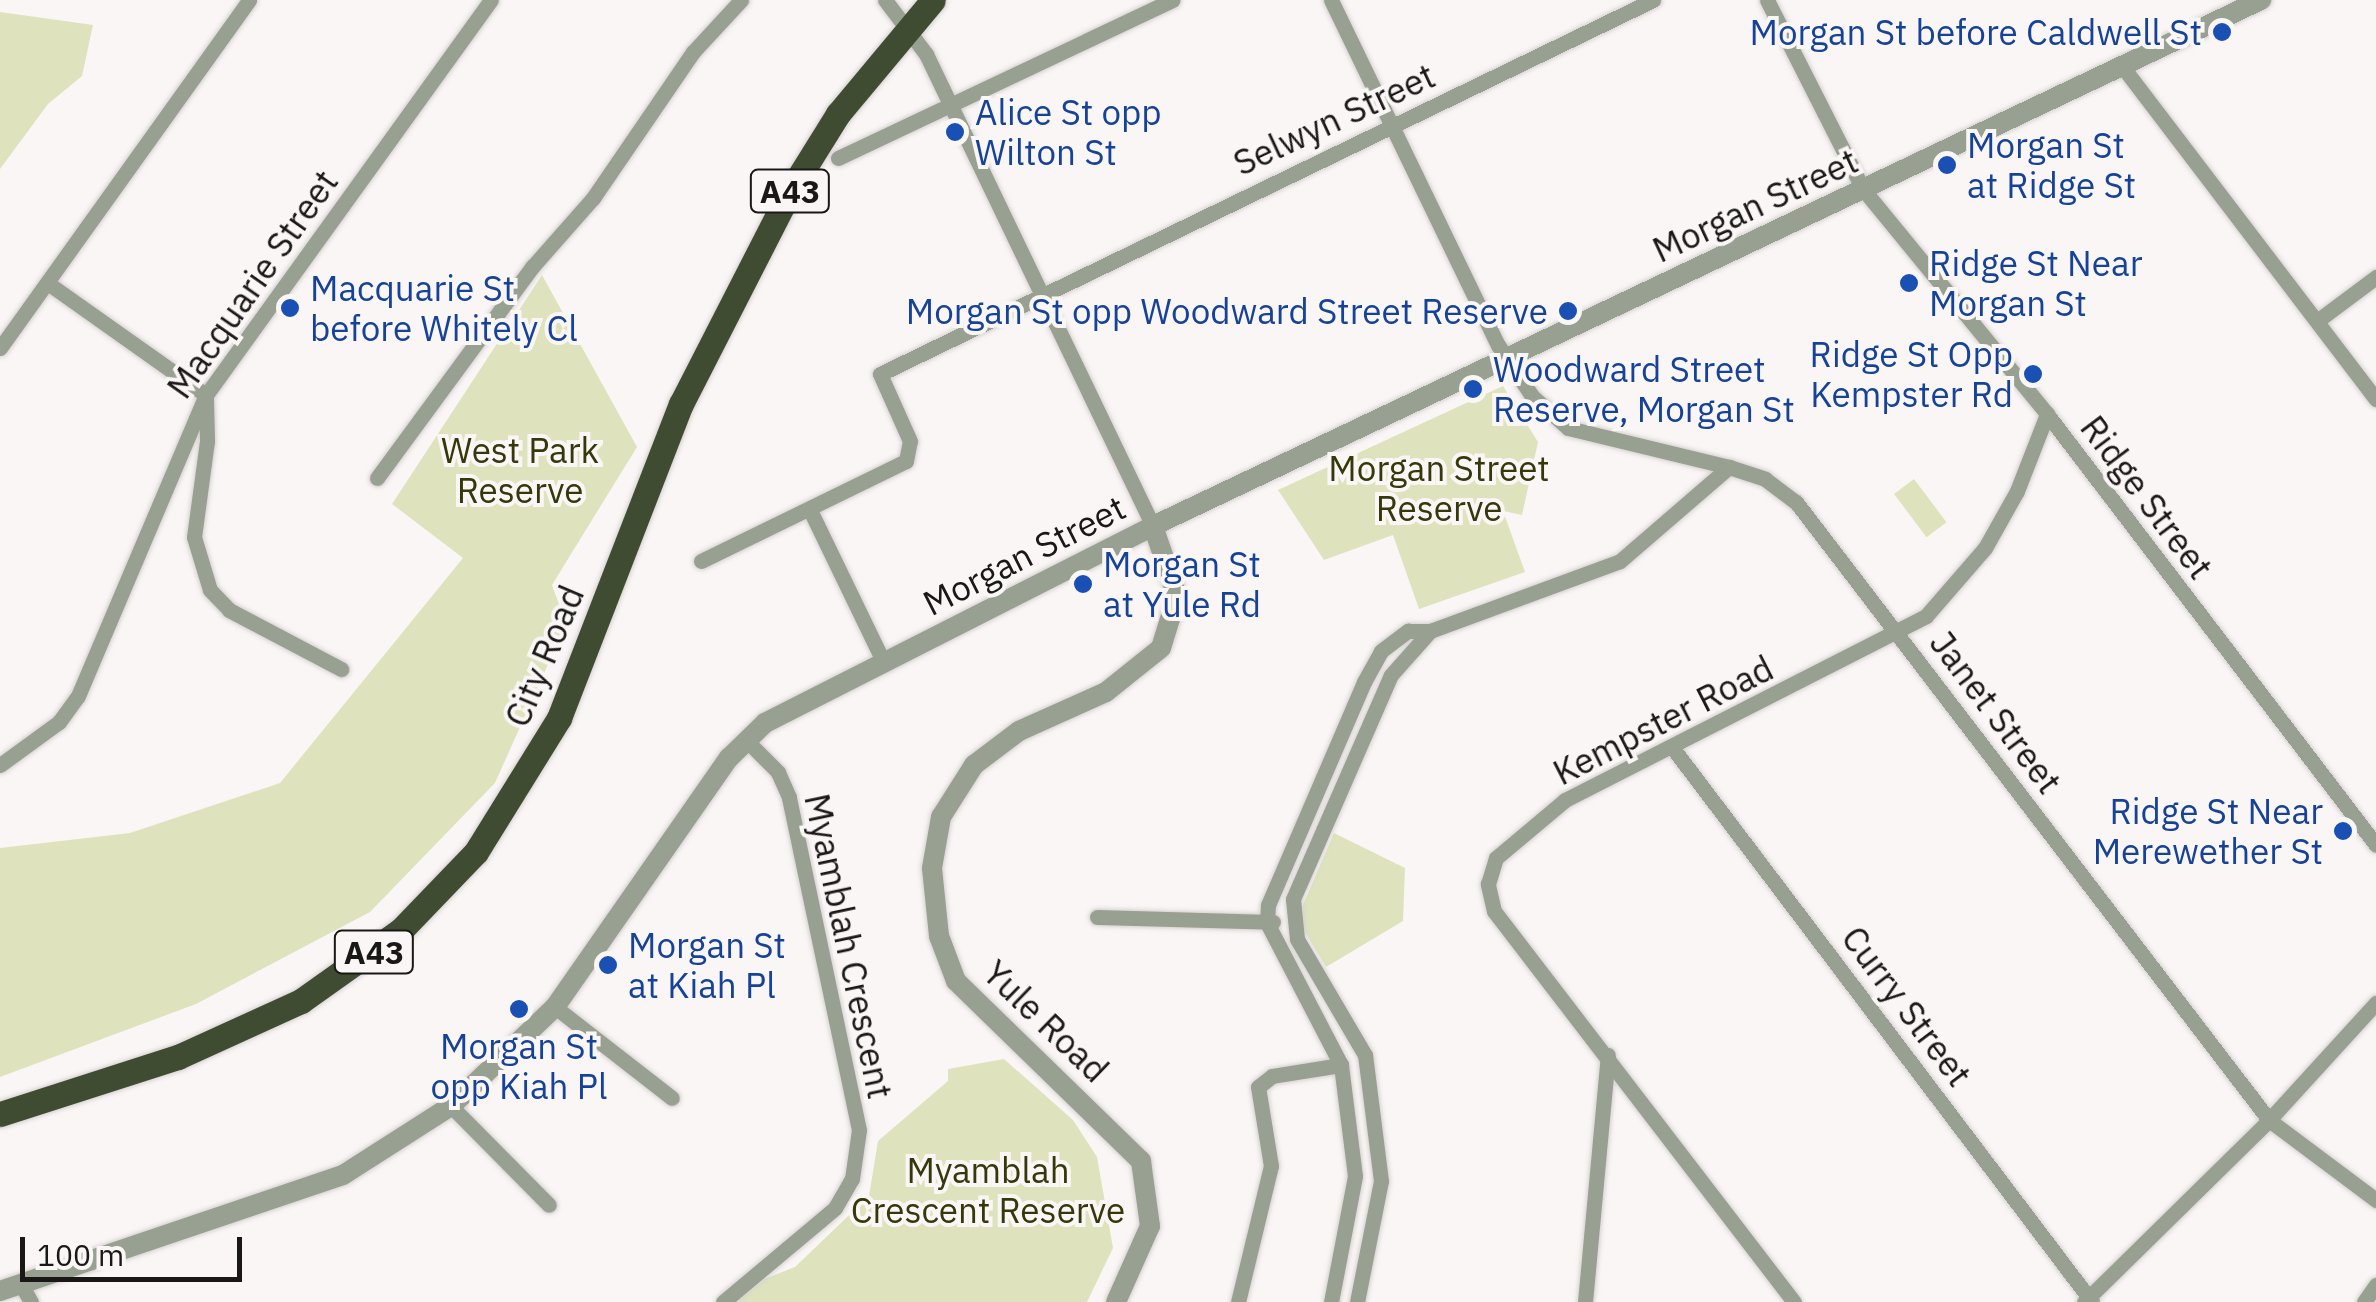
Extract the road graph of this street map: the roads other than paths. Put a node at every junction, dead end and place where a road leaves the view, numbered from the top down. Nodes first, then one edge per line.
1 (250, 0) edge
2 (492, 0) edge
3 (741, 0) edge
4 (885, 0) edge
5 (933, 0) edge
6 (1173, 0) edge
7 (1331, 0) edge
8 (1654, 0) edge
9 (1767, 0) edge
10 (2261, 0) edge
11 (908, 30) junction
12 (2122, 66) junction
13 (951, 105) junction
14 (1392, 124) junction
15 (838, 158) dead end
16 (1863, 189) junction
17 (2376, 277) edge
18 (50, 284) junction
19 (1040, 292) junction
20 (2317, 321) junction
21 (0, 348) edge
22 (1506, 359) junction
23 (206, 395) junction
24 (2376, 400) edge
25 (2047, 414) junction
26 (1728, 467) junction
27 (377, 478) dead end
28 (810, 510) junction
29 (1153, 526) junction
30 (701, 561) dead end
31 (1430, 631) junction
32 (1900, 635) junction
33 (884, 663) junction
34 (341, 669) dead end
35 (745, 739) junction
36 (1672, 747) junction
37 (0, 764) edge
38 (2376, 845) edge
39 (1097, 917) dead end
40 (1292, 921) junction
41 (1267, 923) junction
42 (2376, 1003) edge
43 (555, 1007) junction
44 (1608, 1055) junction
45 (1341, 1065) junction
46 (672, 1098) dead end
47 (450, 1106) junction
48 (0, 1114) edge
49 (2269, 1120) junction
50 (2376, 1200) edge
51 (549, 1204) dead end
52 (2376, 1285) edge
53 (0, 1291) edge
54 (26, 1293) edge
55 (2088, 1301) edge
56 (724, 1302) edge
57 (1116, 1302) edge
58 (1238, 1302) edge
59 (1331, 1302) edge
60 (1357, 1302) edge
61 (1585, 1302) edge
62 (1794, 1302) edge
63 (2364, 1302) edge

1 - 18 street
2 - 23 street, Macquarie Street
3 - 27 street
4 - 11 street
5 - 11 highway, City Road / A43
6 - 13 street
7 - 14 street, Janet Street
8 - 14 street, Selwyn Street
9 - 16 street, Ridge Street
10 - 12 street, Morgan Street
11 - 13 street
11 - 48 highway, City Road / A43
12 - 16 street, Morgan Street
12 - 20 street
13 - 15 street
13 - 19 street
14 - 19 street, Selwyn Street
14 - 22 street, Janet Street
16 - 22 street, Morgan Street
16 - 25 street, Ridge Street
17 - 20 street
18 - 21 street
18 - 23 street
19 - 28 street, Selwyn Street
19 - 29 street
20 - 24 street
22 - 26 street, Janet Street
22 - 29 street, Morgan Street
23 - 34 street
23 - 37 street, Macquarie Street
25 - 32 street, Kempster Road
25 - 38 street, Ridge Street
26 - 31 street
26 - 32 street, Janet Street
28 - 30 street
28 - 33 street
29 - 33 street, Morgan Street
29 - 57 street, Yule Road
31 - 40 street
31 - 41 street
32 - 36 street, Kempster Road
32 - 49 street, Janet Street
33 - 35 street, Morgan Street
35 - 43 street, Morgan Street
35 - 56 street, Myamblah Crescent
36 - 44 street, Kempster Road
36 - 55 street, Curry Street
39 - 41 street
40 - 41 street
40 - 60 street
41 - 45 street
42 - 49 street
43 - 46 street
43 - 47 street, Morgan Street
44 - 61 street
44 - 62 street, Kempster Road
45 - 58 street
45 - 59 street
47 - 51 street
47 - 54 street, Morgan Street
49 - 50 street, Janet Street
49 - 55 street
52 - 63 street
53 - 54 street, Morgan Street

